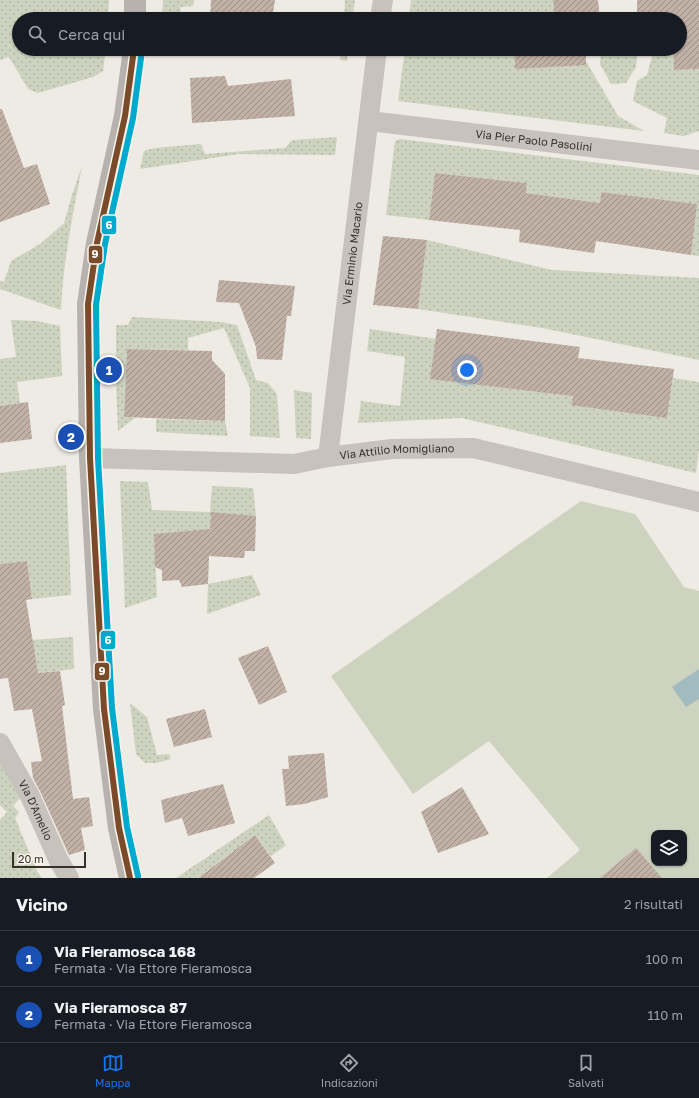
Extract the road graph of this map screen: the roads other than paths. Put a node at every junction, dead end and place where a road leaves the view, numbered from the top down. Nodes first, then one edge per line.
1 (135, 0) edge
2 (383, 0) edge
3 (135, 12) edge
4 (381, 12) edge
5 (133, 56) edge
6 (376, 56) edge
7 (369, 121) junction
8 (695, 156) edge
9 (328, 457) junction
10 (90, 458) junction
11 (699, 502) edge
12 (0, 743) edge
13 (69, 878) edge
14 (130, 878) edge

1 - 3 main road
2 - 4 street
5 - 10 main road
6 - 7 street, Via Erminio Macario
7 - 8 street, Via Pier Paolo Pasolini
7 - 9 street, Via Erminio Macario
9 - 10 street, Via Attilio Momigliano
9 - 11 street, Via Attilio Momigliano
10 - 14 main road
12 - 13 street, Via D'Amelio

